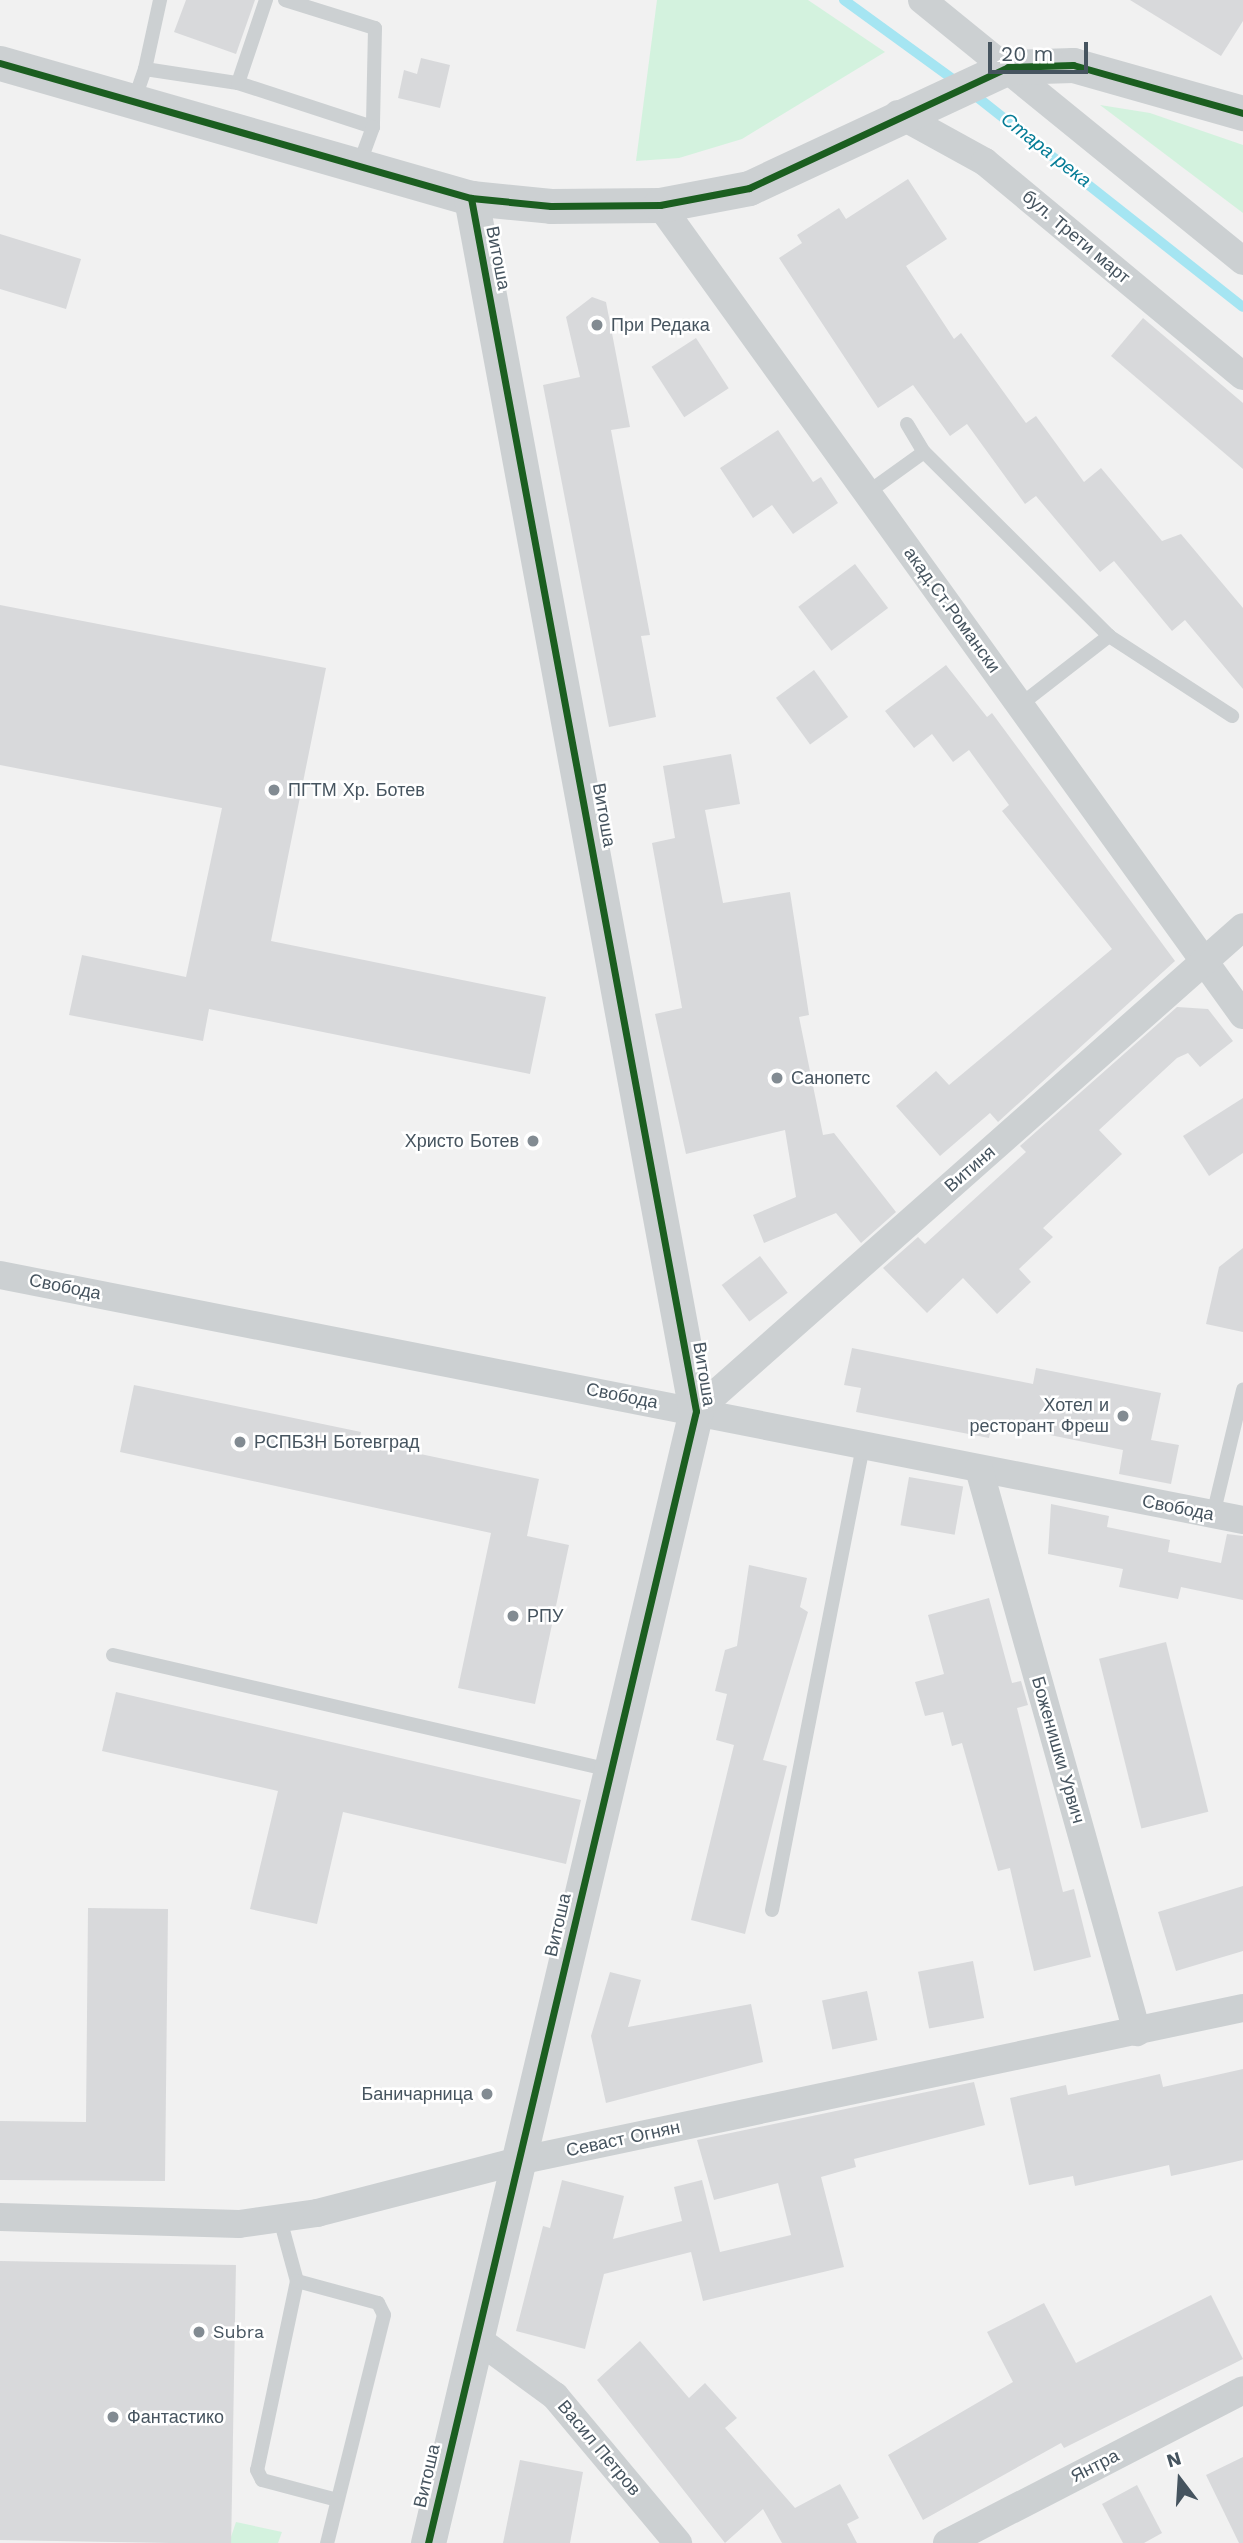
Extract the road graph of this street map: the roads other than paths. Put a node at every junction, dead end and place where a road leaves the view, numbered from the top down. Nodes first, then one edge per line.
1 (160, 0) edge
2 (267, 0) edge
3 (285, 0) edge
4 (922, 0) edge
5 (0, 63) edge
6 (145, 69) junction
7 (994, 73) junction
8 (238, 83) junction
9 (134, 102) junction
10 (1243, 113) edge
11 (898, 114) junction
12 (373, 127) junction
13 (359, 166) junction
14 (471, 198) junction
15 (660, 205) junction
16 (1243, 261) edge
17 (1243, 376) edge
18 (907, 424) dead end
19 (924, 452) junction
20 (867, 493) junction
21 (1109, 636) junction
22 (1020, 705) junction
23 (1232, 716) dead end
24 (1243, 927) edge
25 (1204, 961) junction
26 (1243, 1015) edge
27 (0, 1275) edge
28 (1243, 1390) edge
29 (696, 1411) junction
30 (864, 1443) junction
31 (979, 1469) junction
32 (1213, 1515) junction
33 (1243, 1520) edge
34 (113, 1655) dead end
35 (611, 1770) junction
36 (772, 1910) dead end
37 (1243, 2008) edge
38 (1137, 2032) junction
39 (518, 2161) junction
40 (0, 2217) edge
41 (280, 2219) junction
42 (297, 2280) junction
43 (477, 2338) junction
44 (1243, 2390) edge
45 (337, 2500) junction
46 (327, 2543) edge
47 (428, 2543) edge
48 (678, 2543) edge
49 (947, 2543) edge

1 - 6 lane
2 - 8 lane
3 - 12 lane
4 - 7 street
5 - 9 street
6 - 8 lane
6 - 9 lane
7 - 10 street
7 - 11 street
7 - 16 street
8 - 12 lane
9 - 13 street
11 - 15 street
11 - 17 street, бул. Трети март
12 - 13 lane
13 - 14 street
14 - 15 street
14 - 29 street, Витоша
15 - 20 street, акад.Ст.Романски
18 - 19 lane
19 - 20 lane
19 - 21 lane
20 - 22 street, акад.Ст.Романски
21 - 22 lane
21 - 23 lane
22 - 25 street, акад.Ст.Романски
24 - 25 street, Витиня
25 - 26 street, акад.Ст.Романски
25 - 29 street, Витиня
27 - 29 street, Свобода
28 - 32 lane
29 - 30 street, Свобода
29 - 35 street, Витоша
30 - 31 street, Свобода
30 - 36 lane
31 - 32 street, Свобода
31 - 38 street, Боженишки Урвич
32 - 33 street, Свобода
34 - 35 lane
35 - 39 street, Витоша
37 - 38 street, Севаст Огнян
38 - 39 street, Севаст Огнян
39 - 41 street, Севаст Огнян
39 - 43 street, Витоша
40 - 41 street, Севаст Огнян
41 - 42 lane
42 - 45 lane
42 - 45 lane
43 - 47 street, Витоша
43 - 48 street, Васил Петров
44 - 49 street, Янтра
45 - 46 lane

